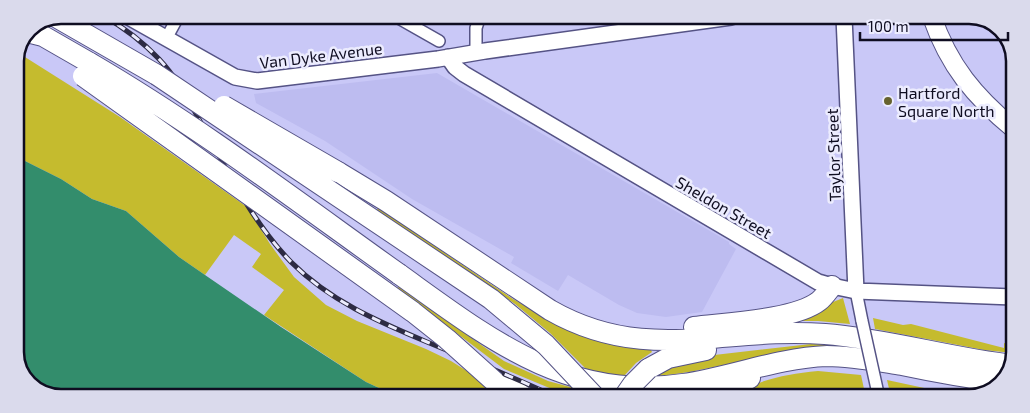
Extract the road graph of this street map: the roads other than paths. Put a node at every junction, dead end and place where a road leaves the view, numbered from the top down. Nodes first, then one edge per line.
1 (69, 24) edge
2 (140, 24) edge
3 (174, 24) edge
4 (409, 24) edge
5 (477, 24) edge
6 (638, 24) edge
7 (844, 24) edge
8 (935, 24) edge
9 (34, 34) edge
10 (166, 39) junction
11 (30, 41) edge
12 (439, 41) dead end
13 (476, 52) junction
14 (448, 57) junction
15 (87, 70) junction
16 (157, 75) junction
17 (1006, 122) edge
18 (832, 286) junction
19 (856, 291) junction
20 (1006, 297) edge
21 (564, 317) junction
22 (794, 333) junction
23 (1006, 358) edge
24 (791, 360) junction
25 (983, 361) junction
26 (1004, 364) edge
27 (954, 375) junction
28 (993, 381) edge
29 (495, 382) junction
30 (502, 389) edge
31 (512, 389) edge
32 (588, 389) edge
33 (630, 389) edge
34 (728, 389) edge
35 (877, 389) edge
36 (976, 389) edge

1 - 16 highway
2 - 10 street, Van Dyke Avenue
3 - 10 street
4 - 12 street
5 - 13 street
6 - 13 street, Van Dyke Avenue
7 - 19 street, Taylor Street
8 - 17 main road
9 - 15 highway
10 - 14 street, Van Dyke Avenue
11 - 15 highway
13 - 14 street, Van Dyke Avenue
14 - 18 street, Sheldon Street
15 - 24 highway, bridge
15 - 29 highway, bridge
16 - 21 highway, bridge
16 - 32 highway, bridge
18 - 19 street, Sheldon Street
18 - 21 highway
19 - 20 street, Sheldon Street
19 - 35 street, bridge
21 - 22 highway
22 - 25 highway
22 - 33 highway, bridge
23 - 25 highway
24 - 27 highway
24 - 34 highway
25 - 26 highway
27 - 28 highway
27 - 36 highway
29 - 30 highway
29 - 31 highway

